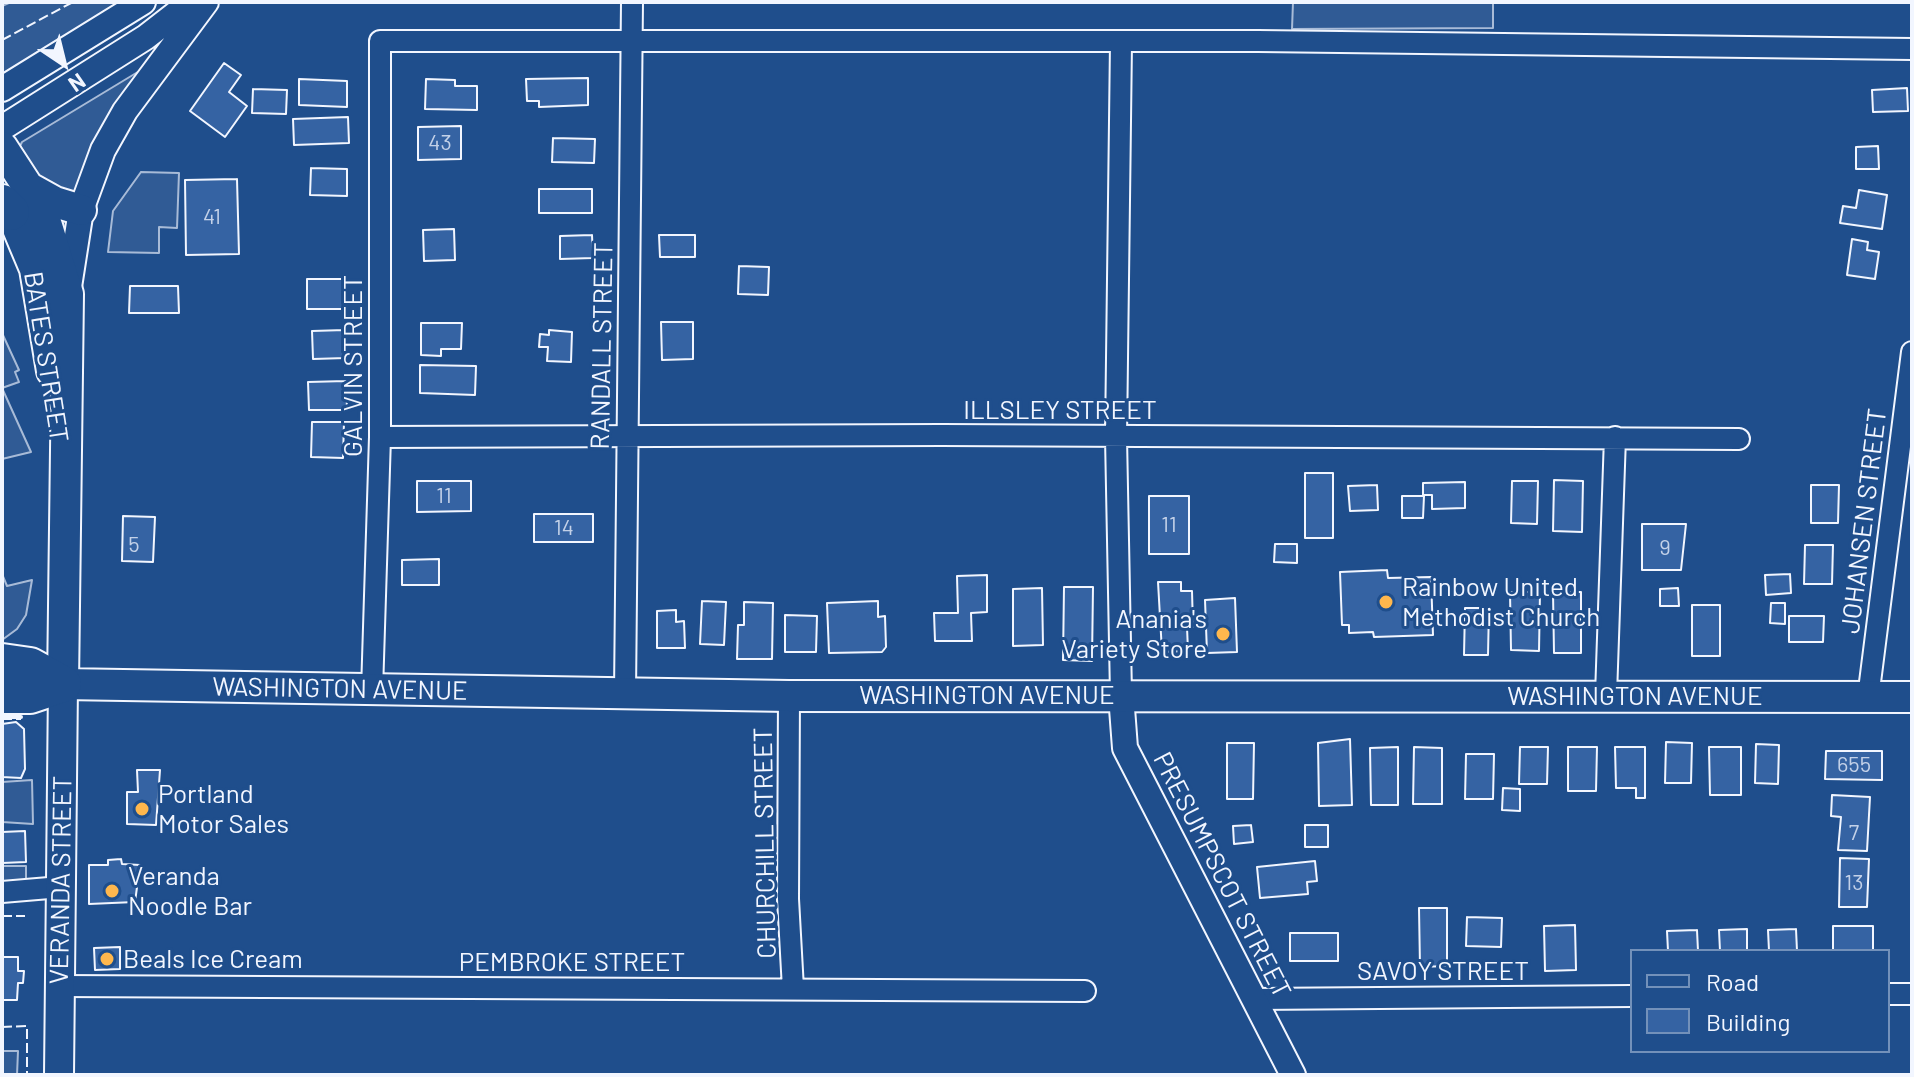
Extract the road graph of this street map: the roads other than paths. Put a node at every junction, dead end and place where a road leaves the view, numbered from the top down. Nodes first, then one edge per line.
1 (143, 2) edge
2 (191, 2) edge
3 (206, 2) edge
4 (632, 2) edge
5 (632, 41) junction
6 (1121, 42) junction
7 (1912, 49) edge
8 (2, 89) edge
9 (2, 128) edge
10 (2, 147) edge
11 (11, 200) edge
12 (81, 210) junction
13 (68, 294) junction
14 (1912, 352) edge
15 (626, 436) junction
16 (380, 437) junction
17 (1116, 437) junction
18 (1615, 437) junction
19 (1739, 439) dead end
20 (64, 476) junction
21 (2, 662) edge
22 (63, 684) junction
23 (372, 691) junction
24 (625, 692) junction
25 (2, 695) edge
26 (1121, 695) junction
27 (1606, 695) junction
28 (789, 696) junction
29 (1912, 697) edge
30 (1868, 698) junction
31 (61, 887) junction
32 (2, 892) edge
33 (60, 986) junction
34 (793, 989) junction
35 (1085, 991) dead end
36 (1890, 994) edge
37 (1912, 994) edge
38 (1630, 996) edge
39 (1254, 999) junction
40 (59, 1075) edge
41 (1293, 1075) edge

1 - 8 street
2 - 9 street
3 - 12 street, BATES STREET
4 - 5 street, RANDALL STREET
5 - 6 street
5 - 15 street, RANDALL STREET
5 - 16 street, GALVIN STREET
6 - 7 street
6 - 17 street
10 - 11 main road, BATES STREET
11 - 12 main road
11 - 13 main road, BATES STREET
11 - 20 main road, BATES STREET
12 - 13 street, BATES STREET
13 - 20 main road, BATES STREET
14 - 30 street, JOHANSEN STREET
15 - 16 street, ILLSLEY STREET
15 - 17 street, ILLSLEY STREET
15 - 24 street, RANDALL STREET
16 - 23 street, GALVIN STREET
17 - 18 street, ILLSLEY STREET
17 - 26 street
18 - 19 street, ILLSLEY STREET
18 - 27 street
20 - 22 main road, BATES STREET
21 - 22 highway
22 - 23 main road, WASHINGTON AVENUE
22 - 25 highway
22 - 31 main road, VERANDA STREET
23 - 24 main road, WASHINGTON AVENUE
24 - 28 main road, WASHINGTON AVENUE
26 - 27 main road, WASHINGTON AVENUE
26 - 28 main road, WASHINGTON AVENUE
26 - 39 street, PRESUMPSCOT STREET
27 - 30 main road, WASHINGTON AVENUE
28 - 34 street, CHURCHILL STREET
29 - 30 main road, WASHINGTON AVENUE
31 - 32 street
31 - 33 main road, VERANDA STREET
33 - 34 street, PEMBROKE STREET
33 - 40 main road, VERANDA STREET
34 - 35 street, PEMBROKE STREET
36 - 37 street
38 - 39 street, SAVOY STREET
39 - 41 street, PRESUMPSCOT STREET

